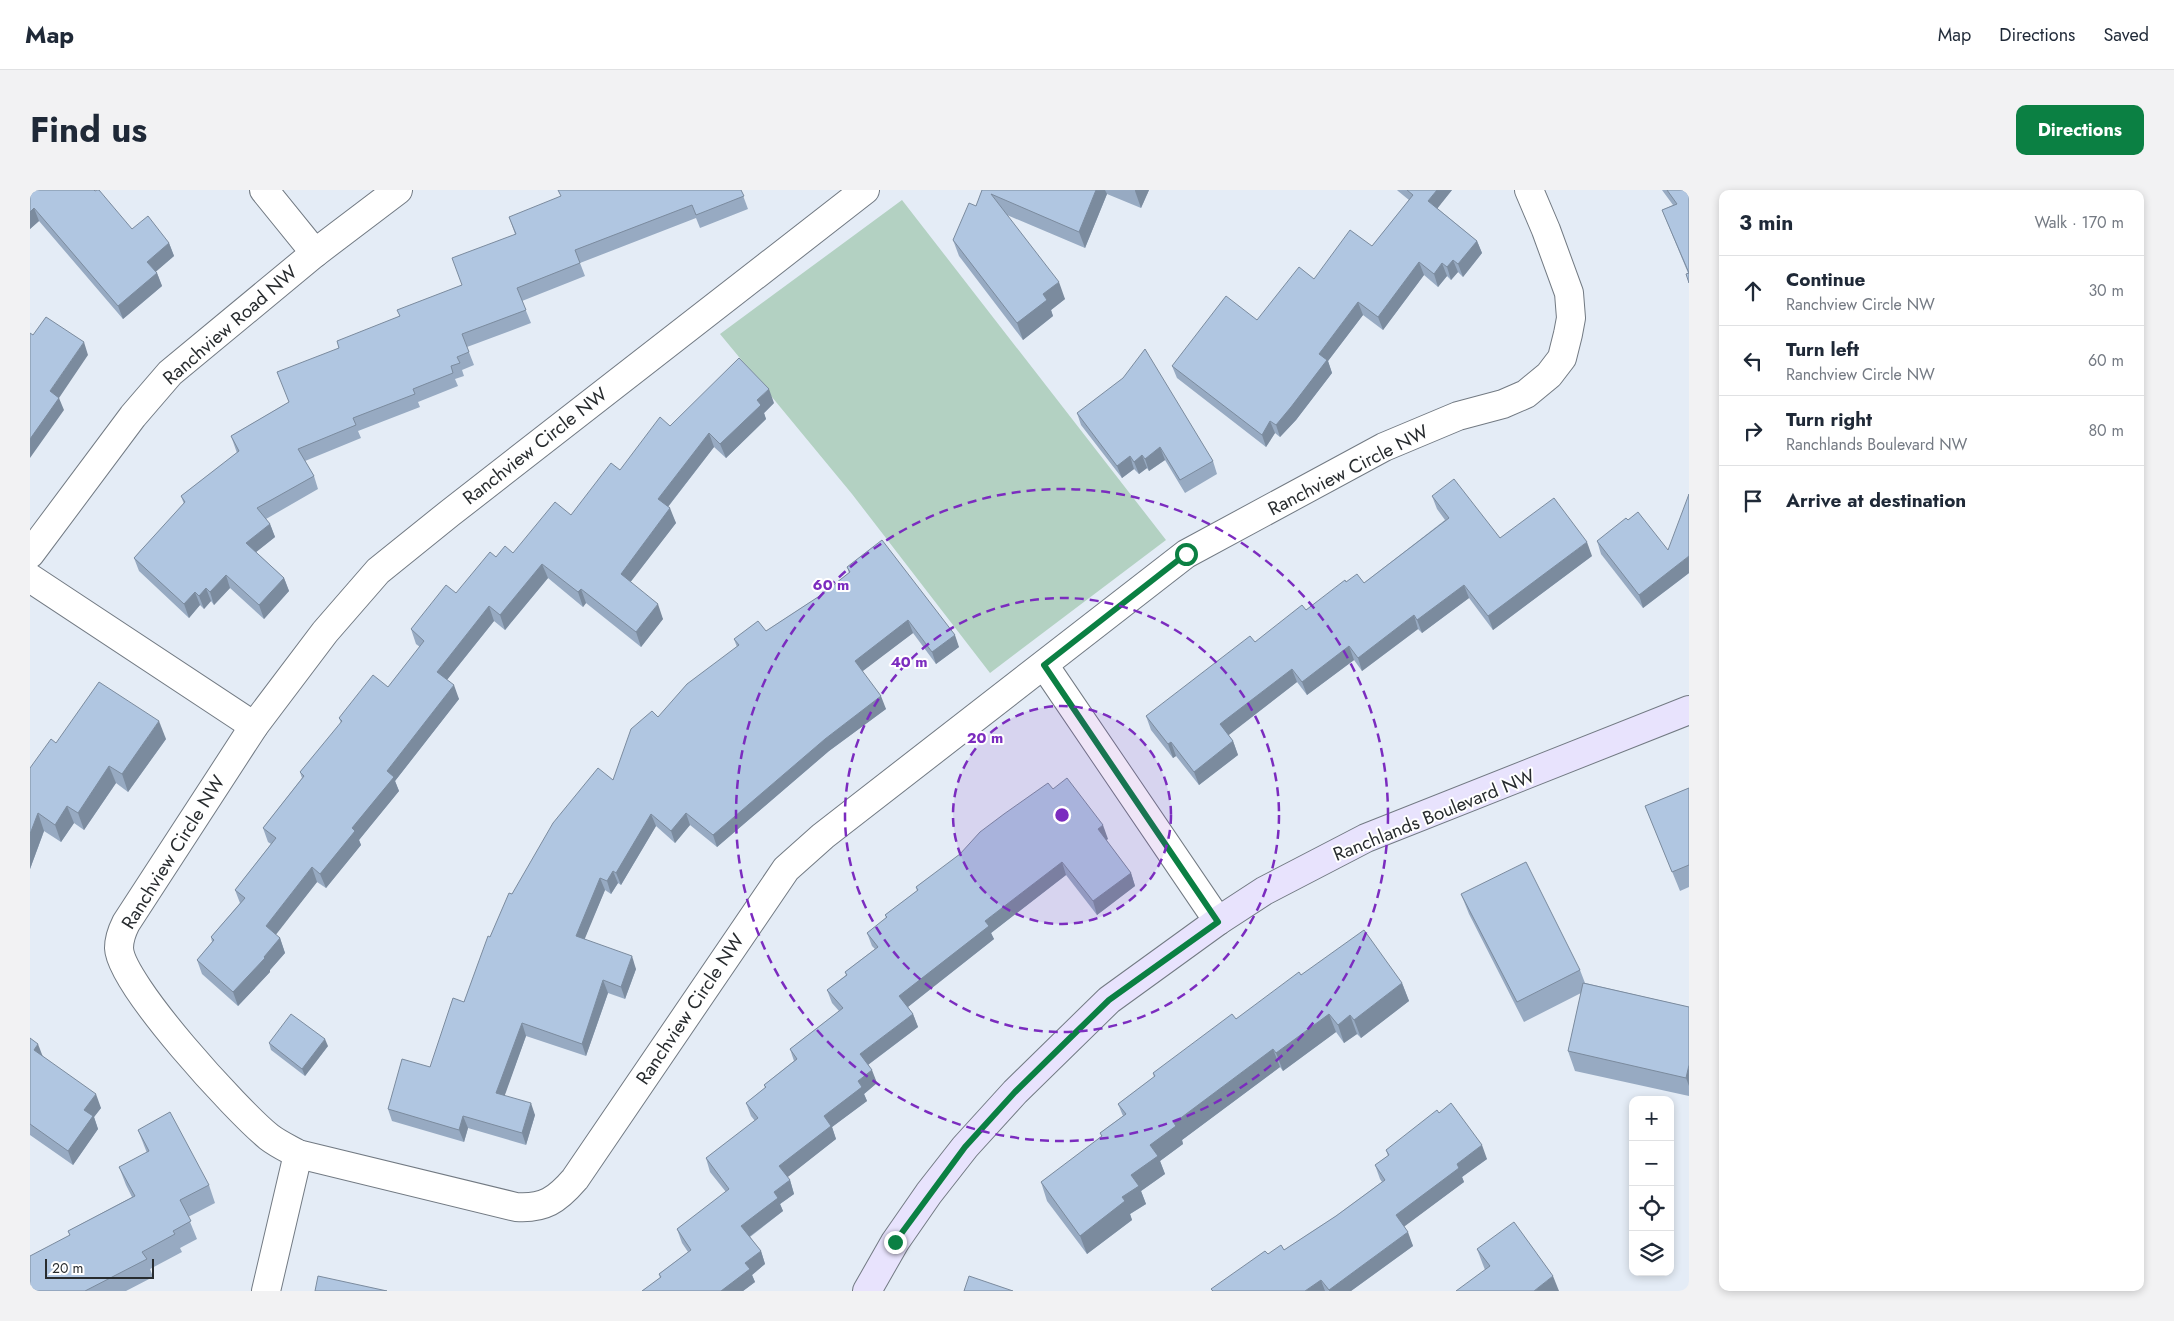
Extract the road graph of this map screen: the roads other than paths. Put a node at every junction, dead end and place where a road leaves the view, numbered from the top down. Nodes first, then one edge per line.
1 (264, 190) edge
2 (398, 190) edge
3 (1529, 190) edge
4 (852, 194) edge
5 (315, 253) junction
6 (30, 554) edge
7 (30, 578) edge
8 (1044, 665) junction
9 (1689, 710) edge
10 (254, 726) junction
11 (1218, 922) junction
12 (298, 1154) junction
13 (266, 1291) edge
14 (867, 1291) edge

1 - 5 street
2 - 5 street, Ranchview Road NW
3 - 8 street, Ranchview Circle NW
4 - 10 street, Ranchview Circle NW
5 - 6 street, Ranchview Road NW
7 - 10 street
8 - 11 street
8 - 12 street, Ranchview Circle NW
9 - 11 street, Ranchlands Boulevard NW
10 - 12 street, Ranchview Circle NW
11 - 14 street, Ranchlands Boulevard NW
12 - 13 street

